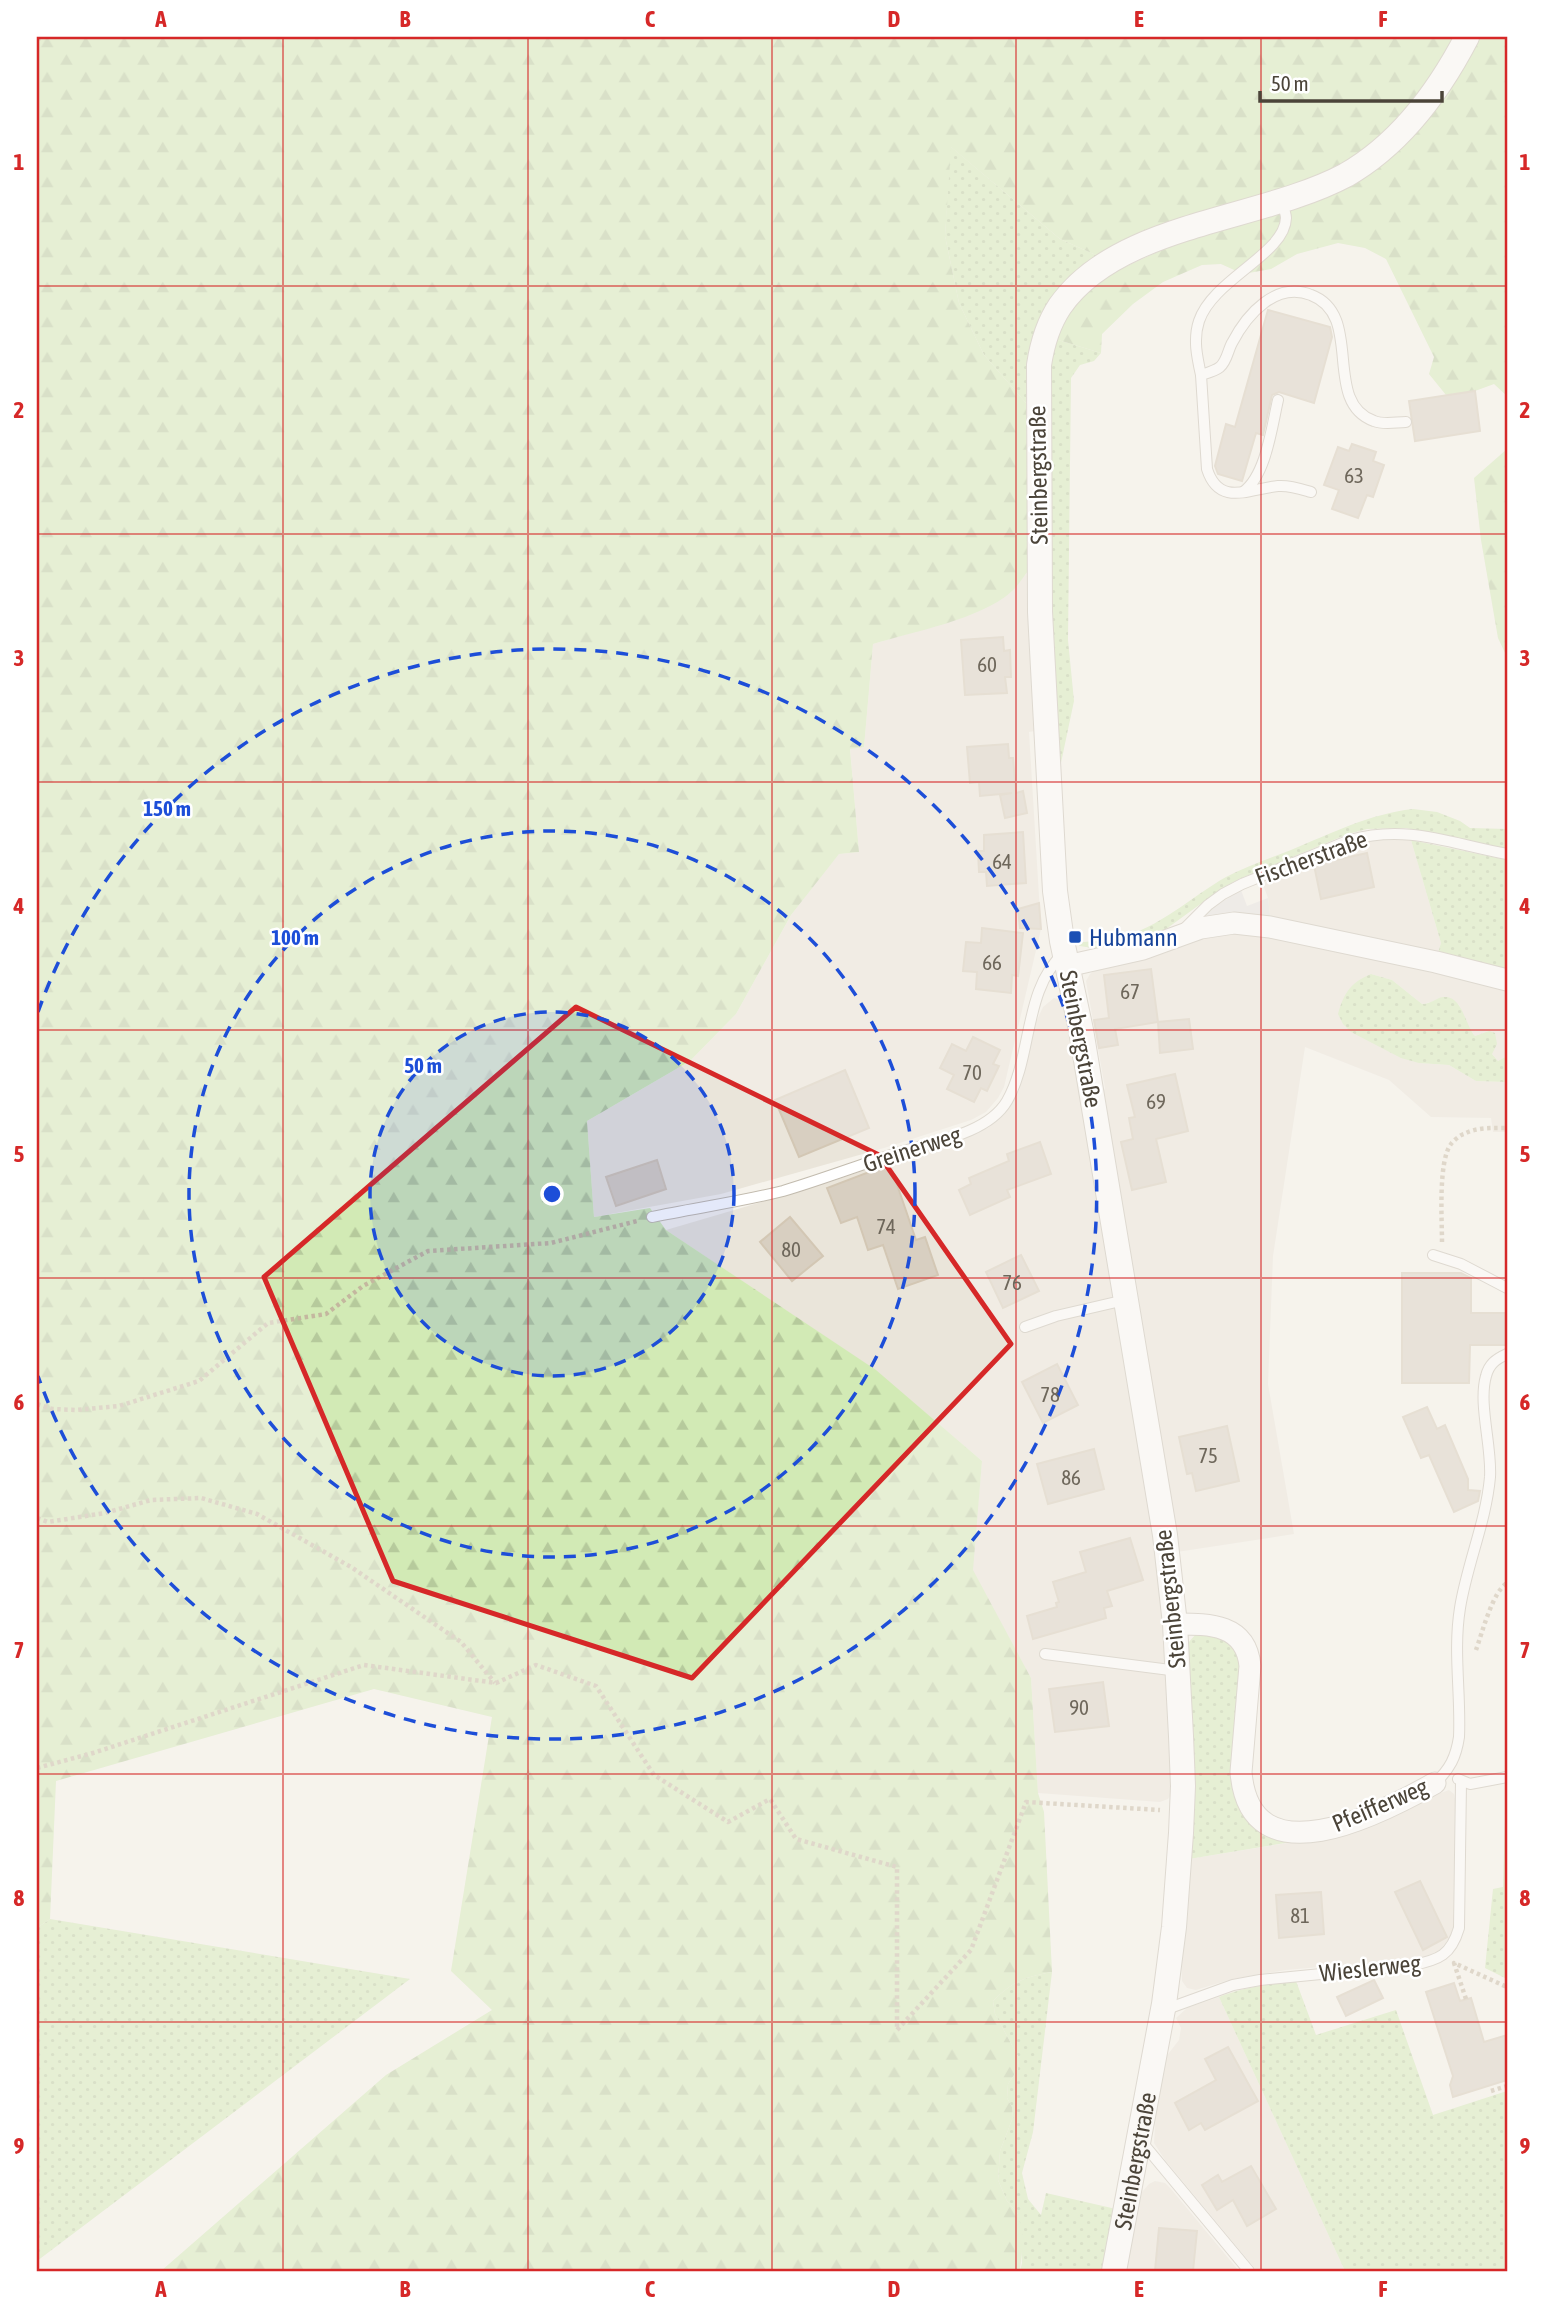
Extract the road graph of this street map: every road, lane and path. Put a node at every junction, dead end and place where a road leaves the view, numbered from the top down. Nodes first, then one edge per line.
1 (44, 37) edge
2 (1467, 37) edge
3 (37, 39) edge
4 (1281, 202) junction
5 (1201, 375) junction
6 (1278, 400) dead end
7 (1406, 422) dead end
8 (1243, 492) junction
9 (1311, 492) dead end
10 (1507, 854) edge
11 (1175, 938) junction
12 (1066, 960) junction
13 (1507, 980) edge
14 (1507, 1128) edge
15 (652, 1217) joint
16 (1437, 1256) joint
17 (1507, 1289) edge
18 (1125, 1300) junction
19 (1026, 1327) dead end
20 (1507, 1354) edge
21 (37, 1404) edge
22 (37, 1518) edge
23 (1507, 1583) edge
24 (1175, 1624) junction
25 (1045, 1654) dead end
26 (1178, 1671) junction
27 (496, 1683) junction
28 (1459, 1686) junction
29 (37, 1768) edge
30 (1441, 1777) junction
31 (1507, 1777) edge
32 (1461, 1782) junction
33 (1182, 1811) junction
34 (1507, 1987) edge
35 (1466, 1999) dead end
36 (1164, 2010) junction
37 (1507, 2086) edge
38 (1491, 2091) dead end
39 (1140, 2140) junction
40 (1114, 2271) edge
41 (1249, 2271) edge

1 - 3 path
2 - 4 street, Steinbergstraße
4 - 5 lane
4 - 12 street, Steinbergstraße
5 - 7 lane
5 - 8 lane
6 - 8 lane
8 - 9 lane
10 - 11 lane, Fischerstraße
11 - 12 street, Fischerstraße
11 - 13 street, Fischerstraße
12 - 15 lane, Greinerweg
12 - 18 street, Steinbergstraße
14 - 16 path
15 - 21 path
16 - 17 lane
18 - 19 lane
18 - 24 street, Steinbergstraße
20 - 28 lane, Pfeifferweg
22 - 27 path
23 - 28 path
24 - 26 street, Steinbergstraße
24 - 30 street, Pfeifferweg
25 - 26 lane
26 - 33 street, Steinbergstraße
27 - 29 path
27 - 33 path
28 - 30 lane, Pfeifferweg
30 - 32 lane
31 - 32 lane
32 - 36 lane, Wieslerweg
33 - 36 street, Steinbergstraße
34 - 35 path
36 - 39 street, Steinbergstraße
37 - 38 path
39 - 40 street, Steinbergstraße
39 - 41 lane

